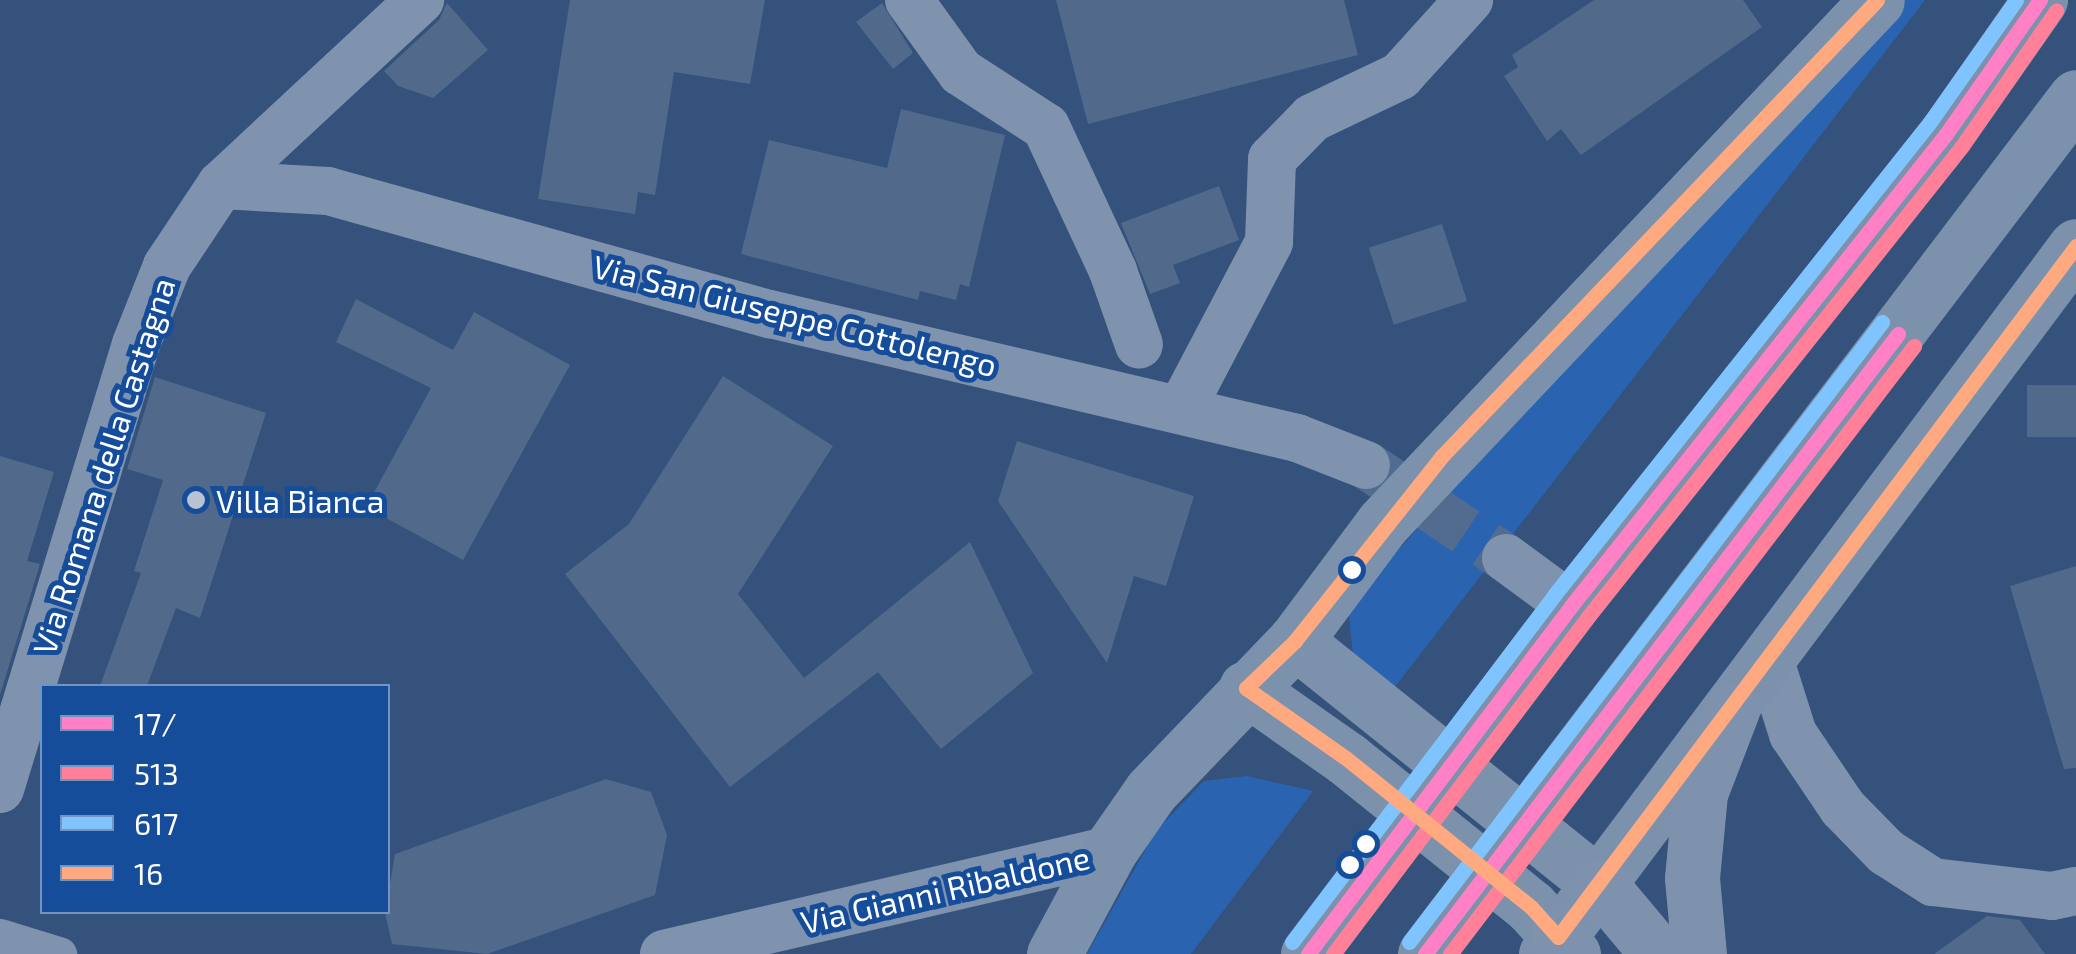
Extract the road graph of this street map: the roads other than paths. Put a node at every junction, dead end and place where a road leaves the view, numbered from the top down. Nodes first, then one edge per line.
1 (420, 0) edge
2 (909, 0) edge
3 (1469, 0) edge
4 (1877, 0) edge
5 (2040, 0) edge
6 (2076, 97) edge
7 (222, 185) junction
8 (2076, 246) edge
9 (1140, 345) dead end
10 (1182, 408) junction
11 (1366, 465) tunnel mouth
12 (1506, 558) tunnel mouth
13 (1572, 606) junction
14 (1295, 641) junction
15 (1769, 658) junction
16 (1246, 688) junction
17 (1732, 710) junction
18 (0, 790) edge
19 (1110, 850) junction
20 (1585, 872) junction
21 (2076, 892) edge
22 (0, 936) edge
23 (1552, 938) edge
24 (59, 954) edge
25 (664, 954) edge
26 (1054, 954) edge
27 (1308, 954) edge
28 (1425, 954) edge
29 (1658, 954) edge
30 (1699, 954) edge

1 - 7 street, Via Romana della Castagna
2 - 9 street
3 - 10 street
4 - 14 main road
5 - 13 main road
6 - 28 main road
7 - 10 street, Via San Giuseppe Cottolengo
7 - 18 street, Via Romana della Castagna
8 - 15 main road
10 - 11 street, Via San Giuseppe Cottolengo
12 - 13 street
13 - 27 main road
14 - 16 main road
14 - 20 main road
15 - 17 main road
15 - 21 street
16 - 19 main road
16 - 23 main road
17 - 20 main road
17 - 30 highway
19 - 25 street, Via Gianni Ribaldone
19 - 26 main road
20 - 23 main road
20 - 29 highway
22 - 24 street

